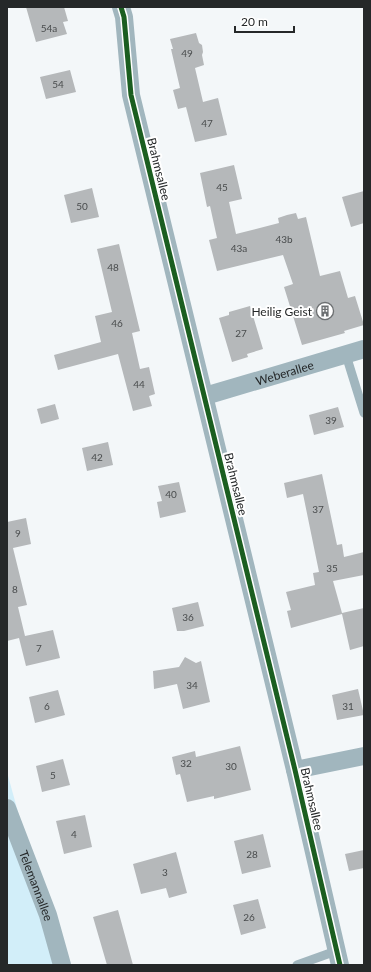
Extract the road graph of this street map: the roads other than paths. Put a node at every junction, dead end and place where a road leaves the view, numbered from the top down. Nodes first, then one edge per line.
1 (121, 7) edge
2 (364, 350) edge
3 (346, 355) junction
4 (205, 396) junction
5 (364, 413) edge
6 (364, 756) edge
7 (294, 770) junction
8 (7, 808) edge
9 (338, 958) edge
10 (62, 965) edge
11 (298, 965) edge

1 - 4 street, Brahmsallee
2 - 3 street, Weberallee
3 - 4 street, Weberallee
3 - 5 lane
4 - 7 street, Brahmsallee
6 - 7 street
7 - 9 street, Brahmsallee
8 - 10 street, Telemannallee
9 - 11 lane

